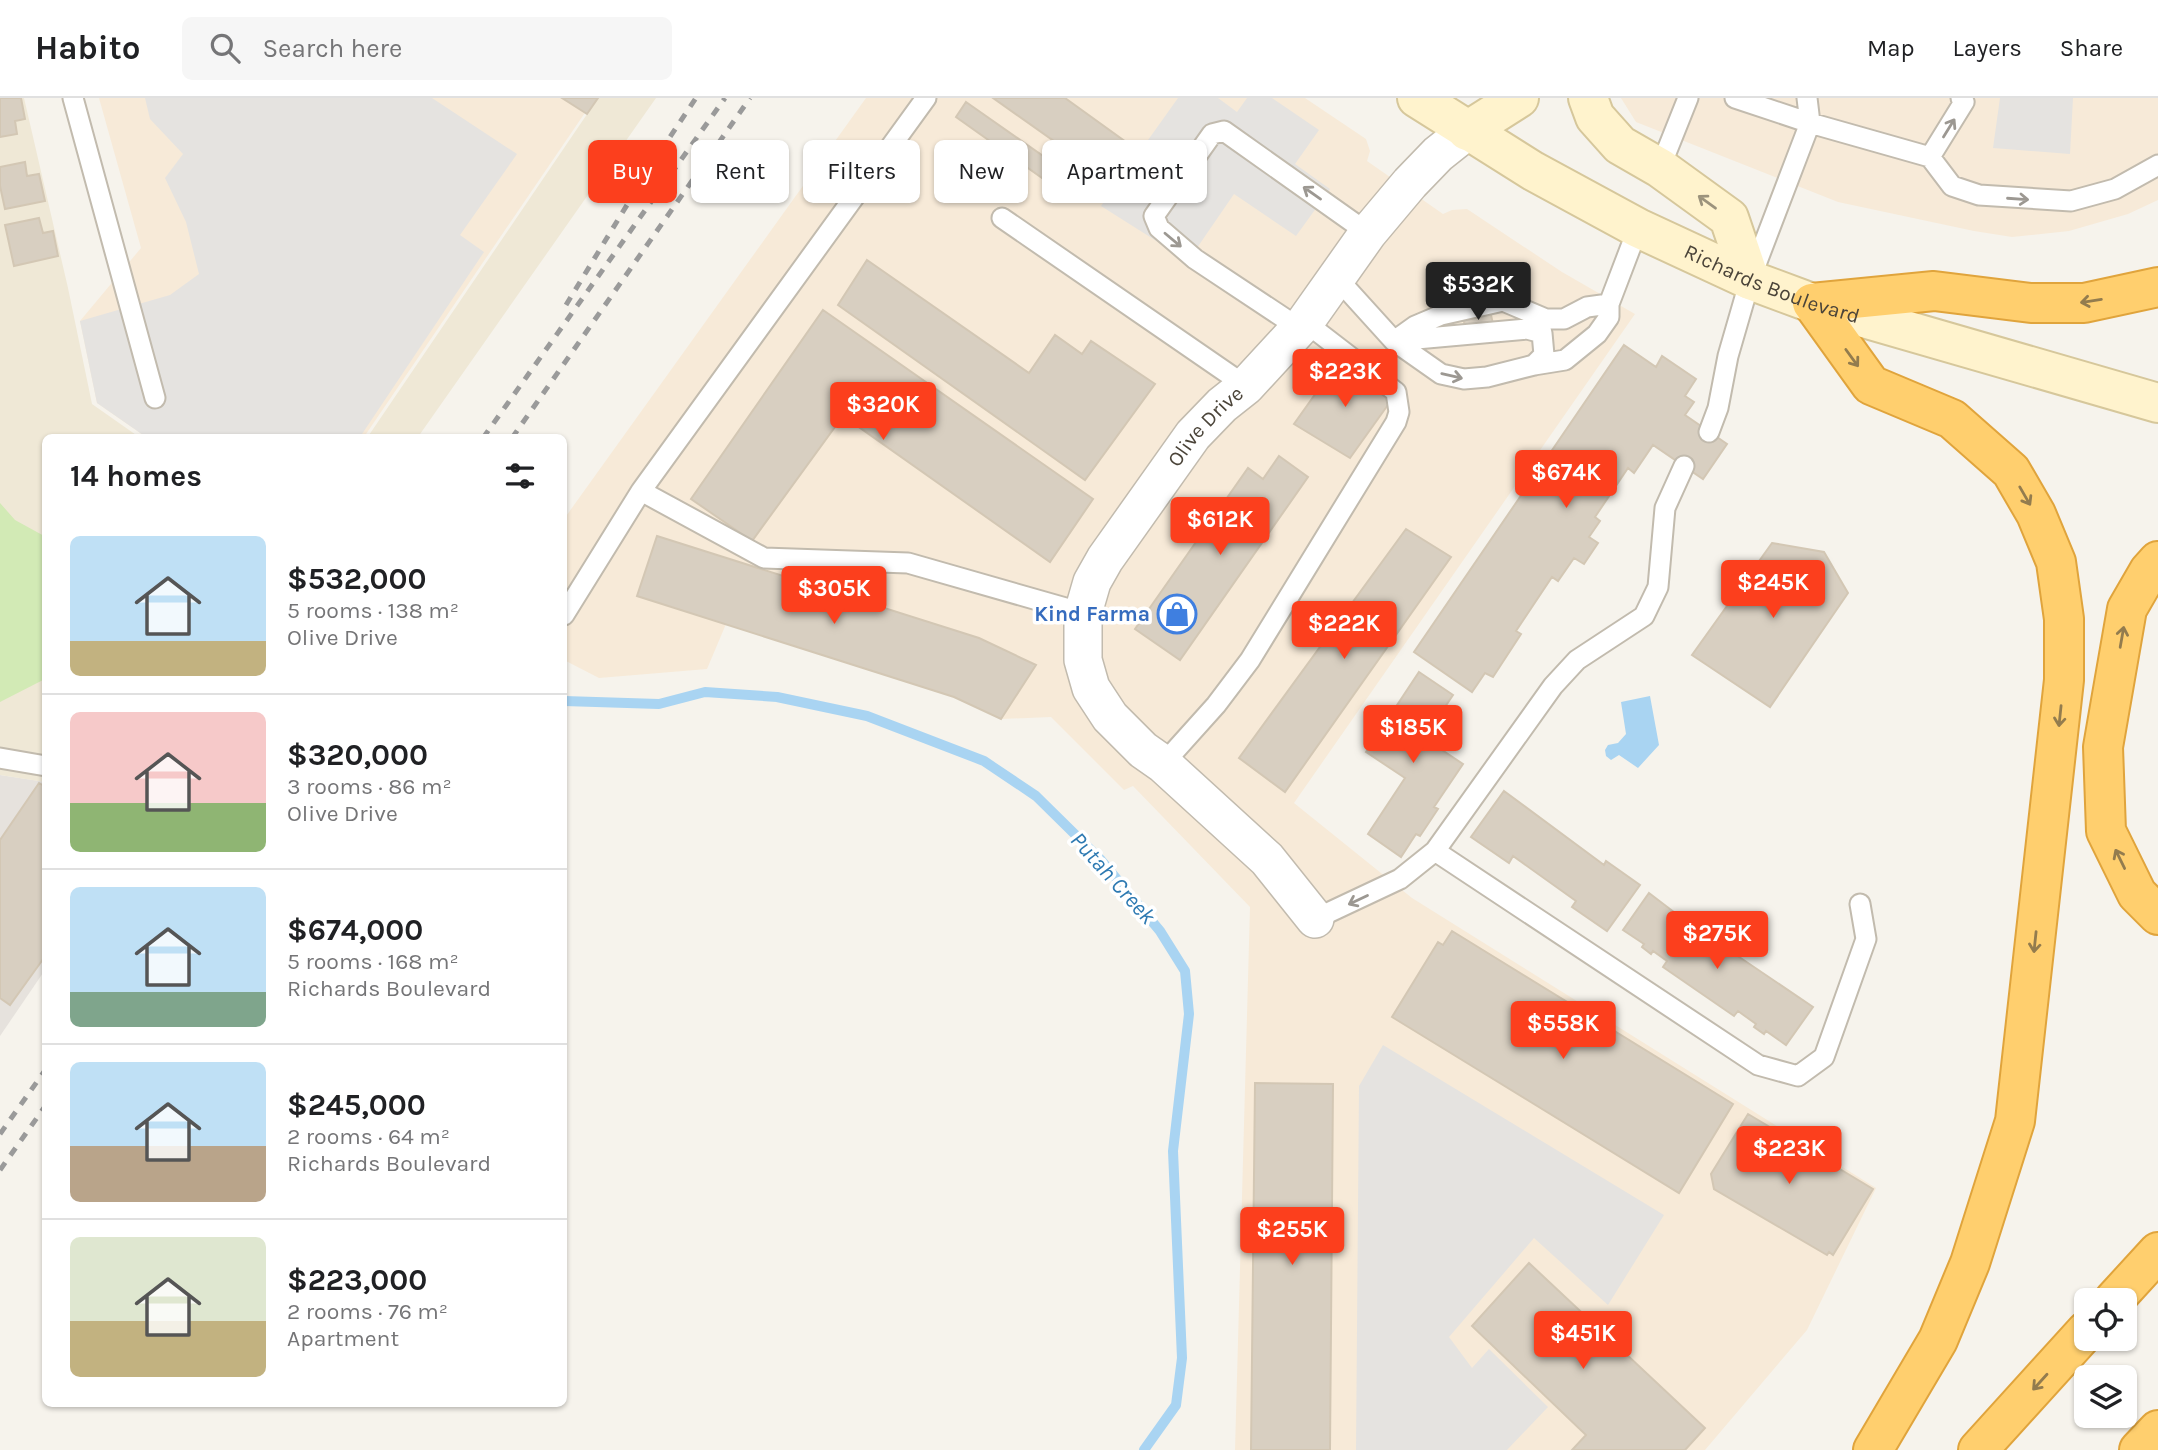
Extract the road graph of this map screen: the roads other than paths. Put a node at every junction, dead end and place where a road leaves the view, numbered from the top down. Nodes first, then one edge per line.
1 (74, 98) edge
2 (926, 98) edge
3 (1417, 98) edge
4 (1520, 98) edge
5 (1588, 98) edge
6 (1689, 98) edge
7 (1735, 98) edge
8 (1807, 98) edge
9 (1962, 98) edge
10 (1810, 123) junction
11 (1468, 131) junction
12 (1930, 157) junction
13 (2158, 165) edge
14 (1660, 167) junction
15 (1002, 218) dead end
16 (1638, 228) junction
17 (1368, 233) junction
18 (1336, 277) junction
19 (1750, 280) junction
20 (2158, 287) edge
21 (1812, 303) junction
22 (1609, 304) junction
23 (1302, 325) junction
24 (1394, 341) junction
25 (1534, 365) junction
26 (1246, 386) junction
27 (155, 398) dead end
28 (2158, 403) edge
29 (1709, 432) dead end
30 (1684, 466) dead end
31 (641, 491) junction
32 (2158, 561) edge
33 (567, 610) edge
34 (1083, 613) junction
35 (0, 758) edge
36 (1163, 764) junction
37 (42, 765) edge
38 (1435, 851) junction
39 (1860, 904) dead end
40 (2158, 915) edge
41 (1315, 919) joint
42 (2158, 1252) edge
43 (2125, 1288) edge
44 (2074, 1344) edge
45 (2158, 1430) edge
46 (1873, 1450) edge
47 (1978, 1450) edge
48 (2139, 1450) edge

1 - 27 lane
2 - 31 lane
3 - 11 main road, Richards Boulevard
4 - 11 main road, Olive Drive
5 - 14 main road
6 - 14 lane
7 - 10 lane
8 - 10 lane
12 -> 9 lane
10 - 12 lane
10 - 19 lane
11 - 16 main road, Richards Boulevard
11 - 17 street, Olive Drive
12 -> 13 lane
19 -> 14 main road
15 - 26 lane
16 - 19 main road, Richards Boulevard
16 - 22 lane
17 - 18 street, Olive Drive
17 -> 23 lane
18 - 23 street, Olive Drive
18 - 24 lane
19 - 21 main road, Richards Boulevard
19 - 29 lane
20 -> 21 highway
21 - 28 main road, Richards Boulevard
21 -> 46 highway
22 - 24 lane
22 - 25 lane
23 - 26 street, Olive Drive
23 - 36 lane
24 -> 25 lane
24 - 25 lane
26 - 34 street, Olive Drive
30 - 38 lane
31 - 33 lane
31 - 34 lane
40 -> 32 highway
34 - 36 street, Olive Drive
35 - 37 lane
36 - 41 street, Olive Drive
38 - 39 lane
38 -> 41 lane
42 - 43 highway
44 -> 47 highway
45 - 48 highway

